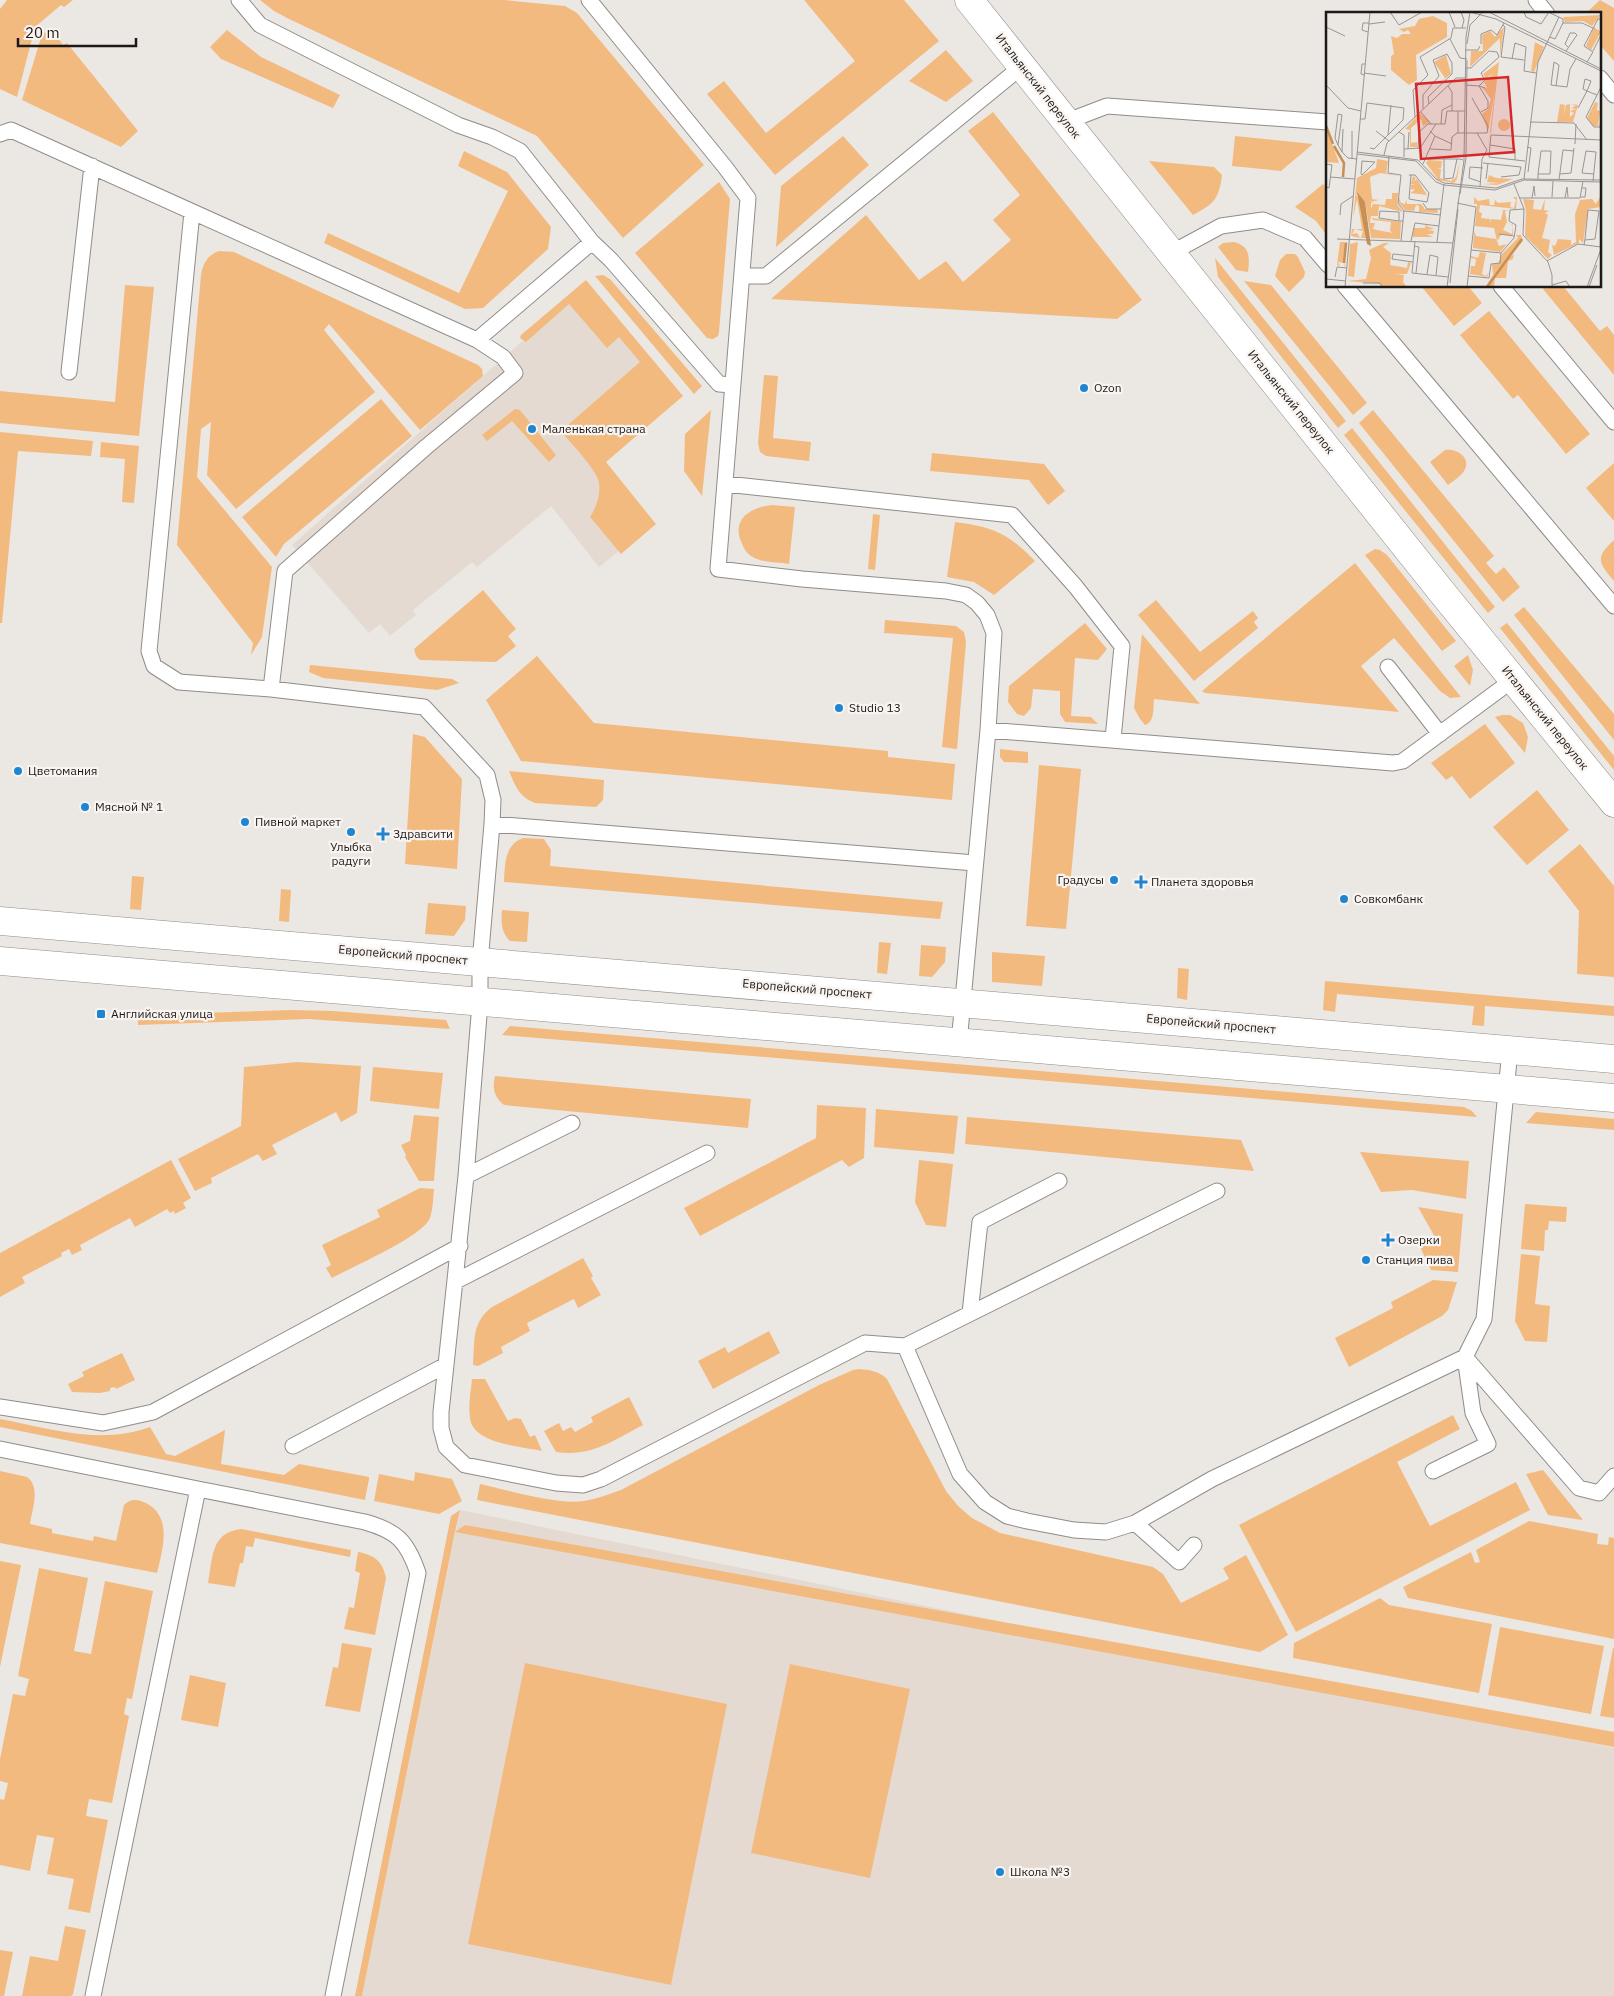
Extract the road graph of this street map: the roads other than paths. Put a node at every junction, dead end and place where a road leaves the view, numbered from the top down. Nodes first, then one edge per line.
1 (239, 0) edge
2 (589, 0) edge
3 (969, 0) edge
4 (1536, 0) edge
5 (1545, 12) edge
6 (1021, 68) junction
7 (1602, 80) edge
8 (1614, 94) edge
9 (1065, 122) junction
10 (1326, 122) edge
11 (0, 134) edge
12 (92, 166) junction
13 (192, 212) junction
14 (592, 242) junction
15 (1172, 253) junction
16 (1326, 263) edge
17 (742, 276) junction
18 (1347, 288) edge
19 (1503, 288) edge
20 (477, 340) junction
21 (69, 372) dead end
22 (733, 385) junction
23 (1614, 422) edge
24 (726, 484) junction
25 (1614, 606) edge
26 (1388, 667) dead end
27 (1514, 679) junction
28 (271, 689) junction
29 (988, 730) junction
30 (1440, 734) junction
31 (1113, 739) junction
32 (1614, 804) edge
33 (492, 824) junction
34 (975, 863) junction
35 (0, 921) edge
36 (0, 961) edge
37 (480, 962) junction
38 (480, 1003) junction
39 (962, 1003) junction
40 (959, 1043) junction
41 (1510, 1050) junction
42 (1614, 1058) edge
43 (1507, 1088) junction
44 (1614, 1098) edge
45 (572, 1123) dead end
46 (707, 1153) dead end
47 (466, 1176) junction
48 (1059, 1181) dead end
49 (1217, 1191) dead end
50 (460, 1246) junction
51 (456, 1281) junction
52 (970, 1313) junction
53 (905, 1346) junction
54 (1465, 1357) junction
55 (446, 1365) junction
56 (0, 1407) edge
57 (293, 1446) dead end
58 (0, 1449) edge
59 (1433, 1471) dead end
60 (1614, 1476) edge
61 (198, 1489) junction
62 (1135, 1524) junction
63 (1194, 1545) dead end
64 (93, 1996) edge
65 (333, 1996) edge

1 - 14 lane
2 - 17 lane
3 - 6 street, Итальянский переулок
4 - 5 lane
6 - 9 street, Итальянский переулок
6 - 17 lane
7 - 8 lane
9 - 10 lane
9 - 15 street, Итальянский переулок
11 - 12 lane
12 - 13 lane
12 - 21 lane
13 - 20 lane
13 - 28 lane
14 - 20 lane
14 - 22 lane
15 - 16 lane
15 - 27 street, Итальянский переулок
17 - 22 lane
18 - 25 lane
19 - 23 lane
20 - 28 lane
22 - 24 lane
24 - 29 lane
24 - 31 lane
26 - 30 lane
27 - 30 lane
27 - 32 street, Итальянский переулок
28 - 33 lane
29 - 31 lane
29 - 34 lane
30 - 31 lane
33 - 34 lane
33 - 37 lane
34 - 39 lane
35 - 37 street, Европейский проспект
36 - 38 street
37 - 38 lane
37 - 39 street, Европейский проспект
38 - 40 street
38 - 47 lane
39 - 40 lane
39 - 41 street, Европейский проспект
40 - 43 street
41 - 42 street, Европейский проспект
41 - 43 lane
43 - 44 street
43 - 54 lane
45 - 47 lane
46 - 51 lane
47 - 50 lane
48 - 52 lane
49 - 52 lane
50 - 51 lane
50 - 56 lane
51 - 55 lane
52 - 53 lane
53 - 55 lane
53 - 62 lane
54 - 59 lane
54 - 60 lane
54 - 62 lane
55 - 57 lane
58 - 61 lane
61 - 64 lane
61 - 65 lane
62 - 63 lane

